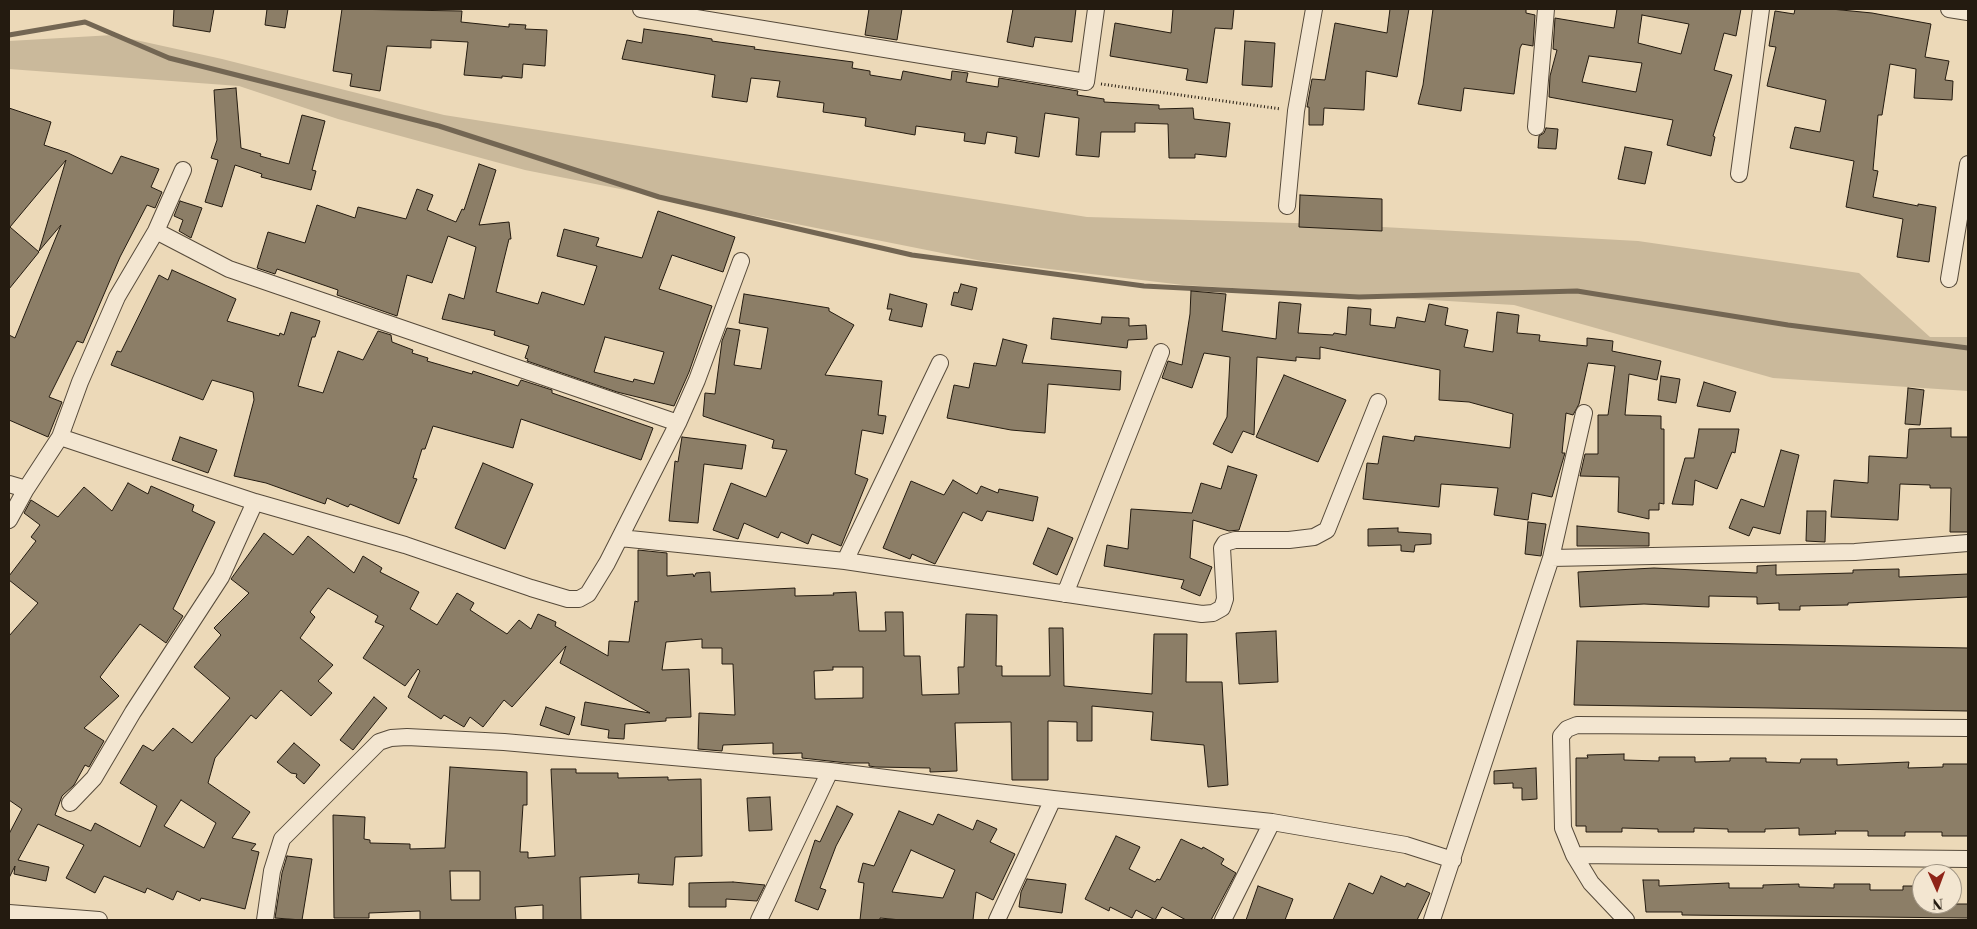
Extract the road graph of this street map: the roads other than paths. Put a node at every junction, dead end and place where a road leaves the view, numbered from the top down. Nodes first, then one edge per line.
1 (641, 9) edge
2 (1096, 9) edge
3 (1314, 9) edge
4 (1546, 9) edge
5 (1761, 9) edge
6 (1949, 9) edge
7 (1968, 12) edge
8 (1536, 127) dead end
9 (1968, 164) edge
10 (183, 170) dead end
11 (1968, 172) edge
12 (1739, 174) dead end
13 (1287, 206) dead end
14 (156, 231) junction
15 (741, 261) dead end
16 (1949, 279) dead end
17 (1161, 352) dead end
18 (940, 363) dead end
19 (1378, 402) dead end
20 (1584, 413) dead end
21 (678, 423) junction
22 (60, 437) junction
23 (9, 484) edge
24 (26, 489) junction
25 (255, 502) junction
26 (9, 520) edge
27 (620, 538) junction
28 (1968, 544) edge
29 (1551, 558) junction
30 (845, 561) junction
31 (1065, 594) junction
32 (1968, 728) edge
33 (830, 771) junction
34 (1054, 799) junction
35 (70, 803) dead end
36 (1272, 822) junction
37 (1574, 855) junction
38 (1968, 859) edge
39 (1453, 860) junction
40 (9, 913) edge
41 (99, 920) edge
42 (265, 920) edge
43 (759, 920) edge
44 (997, 920) edge
45 (1223, 920) edge
46 (1432, 920) edge
47 (1626, 920) edge

1 - 2 street
3 - 13 street
4 - 8 street
5 - 12 street
6 - 7 street
9 - 11 street
10 - 14 street
11 - 16 street
14 - 21 street
14 - 22 street
15 - 21 street
17 - 31 street
18 - 30 street
19 - 31 street
20 - 29 street
21 - 27 street
22 - 24 street
22 - 25 street
23 - 24 street
24 - 26 street
25 - 27 street
25 - 35 street
27 - 30 street
28 - 29 street
29 - 39 street
30 - 31 street
32 - 37 street
33 - 34 street
33 - 42 street
33 - 43 street
34 - 36 street
34 - 44 street
36 - 39 street
36 - 45 street
37 - 38 street
37 - 47 street
39 - 46 street
40 - 41 street

